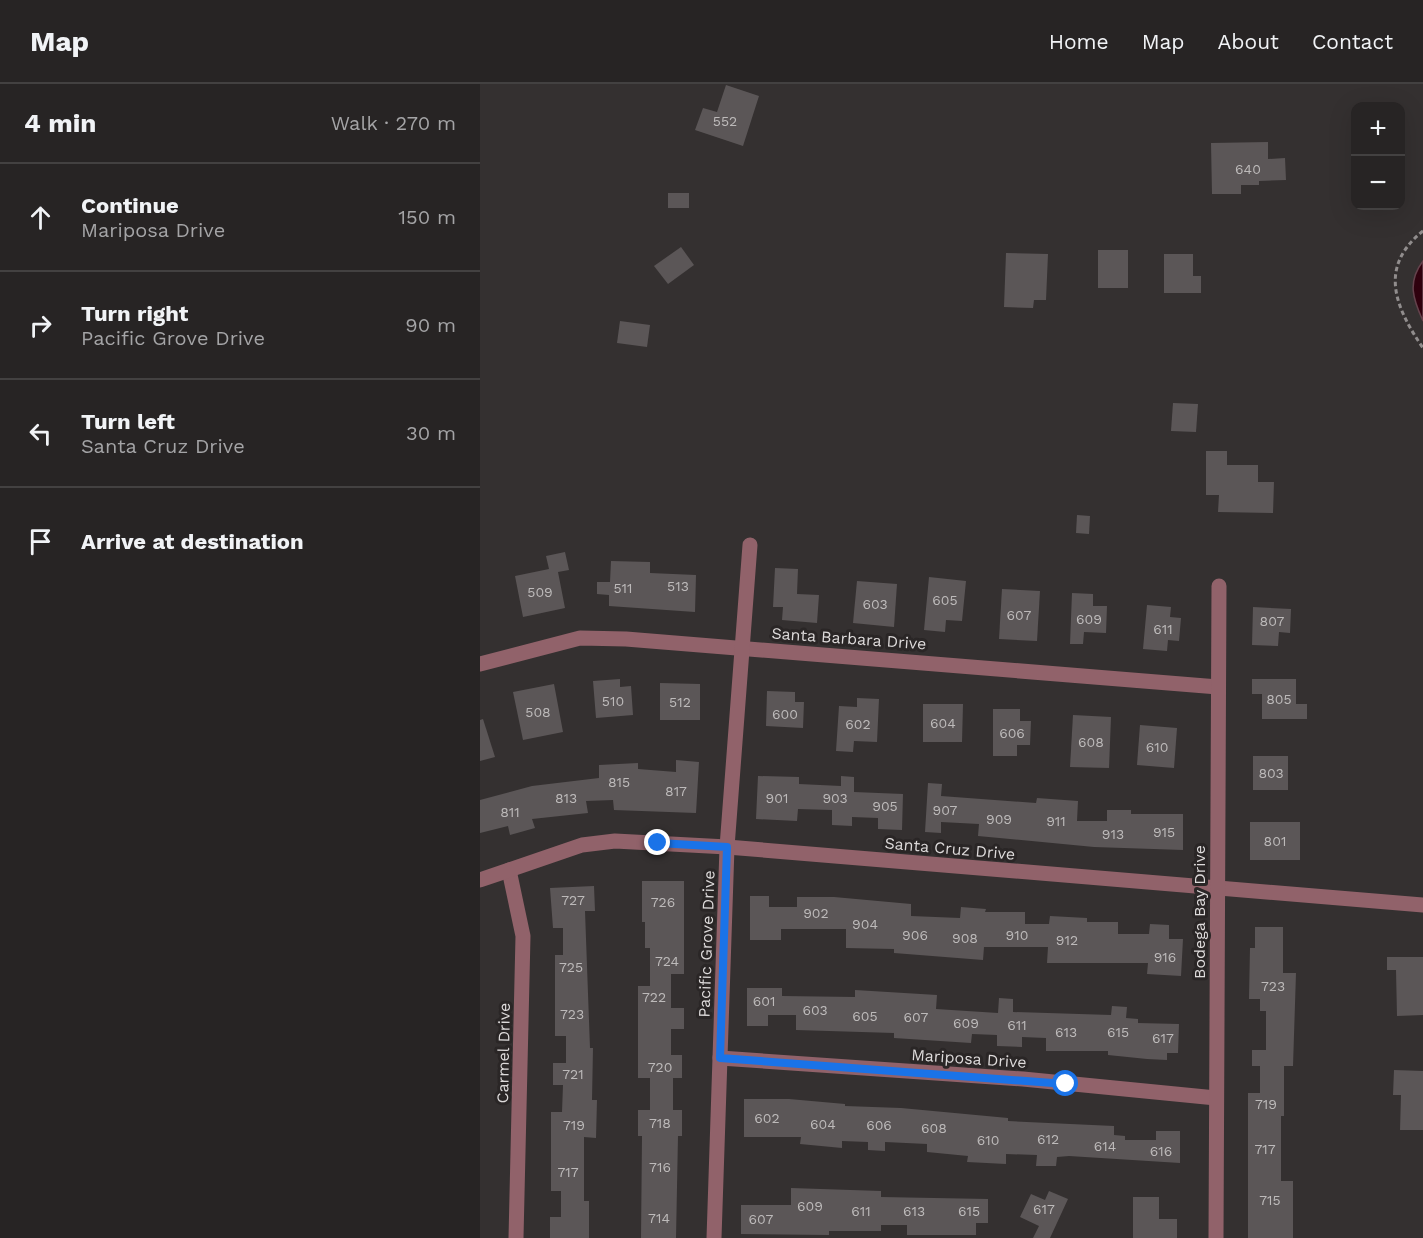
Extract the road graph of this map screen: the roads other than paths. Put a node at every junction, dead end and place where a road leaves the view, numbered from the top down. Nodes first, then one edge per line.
1 (750, 545) dead end
2 (1219, 586) dead end
3 (744, 649) junction
4 (480, 664) edge
5 (1218, 687) junction
6 (727, 847) junction
7 (509, 870) junction
8 (480, 880) edge
9 (1218, 890) junction
10 (1423, 905) edge
11 (720, 1058) junction
12 (1216, 1098) junction
13 (516, 1238) edge
14 (714, 1238) edge
15 (1216, 1238) edge

1 - 3 street, Pacific Grove Drive
2 - 5 street, Bodega Bay Drive
3 - 4 street, Santa Barbara Drive
3 - 5 street, Santa Barbara Drive
3 - 6 street, Pacific Grove Drive
5 - 9 street, Bodega Bay Drive
6 - 7 street, Santa Cruz Drive
6 - 9 street, Santa Cruz Drive
6 - 11 street, Pacific Grove Drive
7 - 8 street, Santa Cruz Drive
7 - 13 street, Carmel Drive
9 - 10 street, Santa Cruz Drive
9 - 12 street, Bodega Bay Drive
11 - 12 street, Mariposa Drive
11 - 14 street, Pacific Grove Drive
12 - 15 street, Bodega Bay Drive

